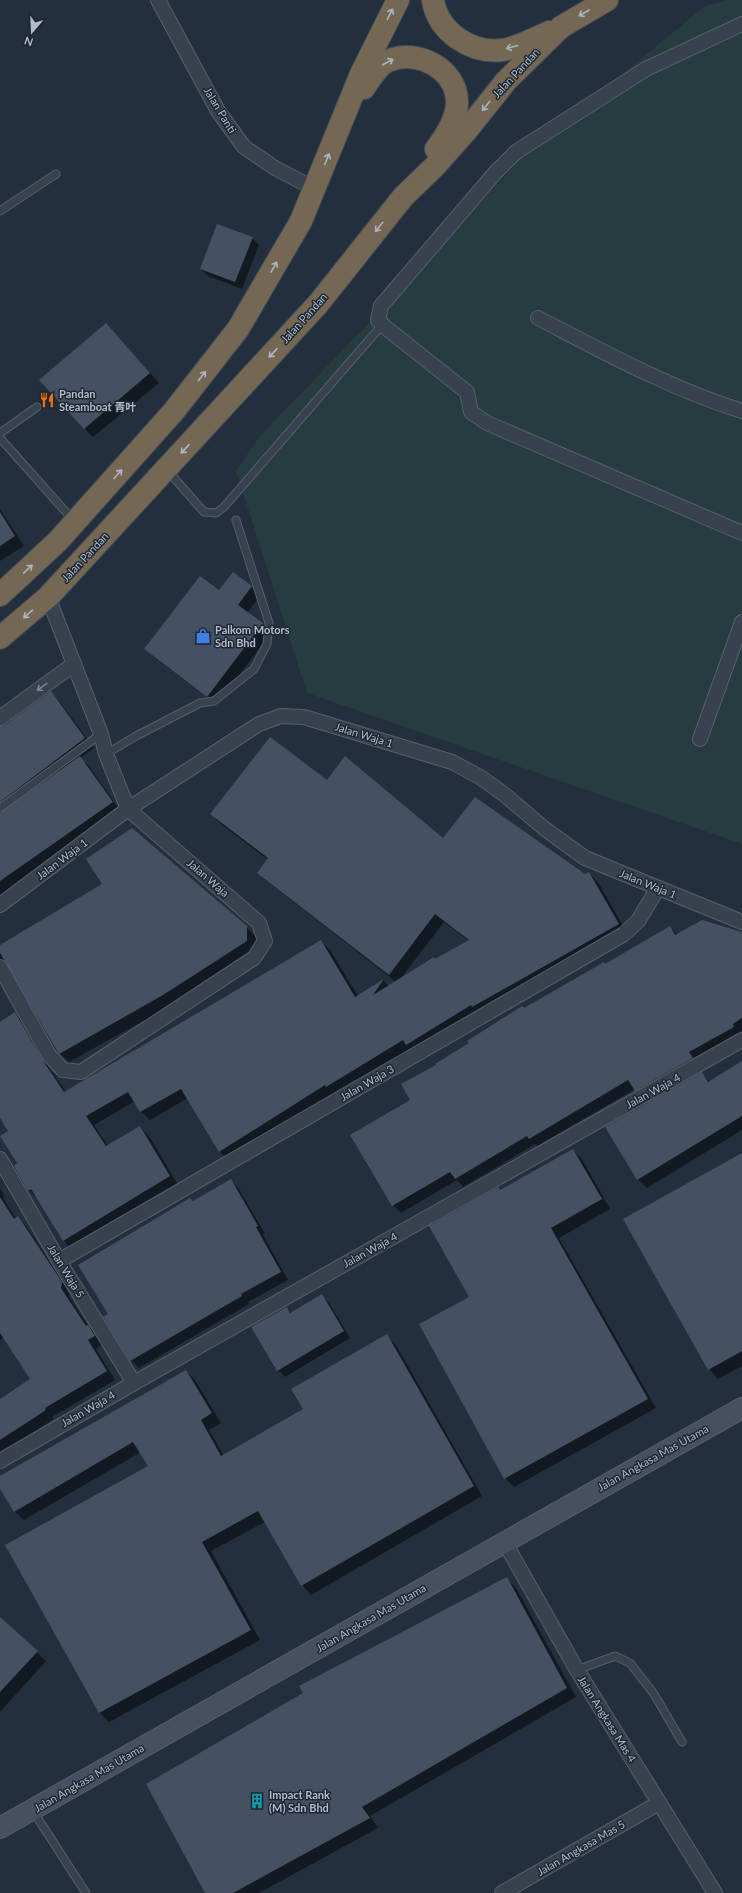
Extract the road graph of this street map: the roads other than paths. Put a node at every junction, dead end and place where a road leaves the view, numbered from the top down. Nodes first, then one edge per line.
1 (158, 0) edge
2 (398, 0) edge
3 (433, 0) edge
4 (606, 0) edge
5 (742, 24) edge
6 (561, 27) junction
7 (340, 126) junction
8 (56, 174) dead end
9 (315, 189) junction
10 (403, 197) junction
11 (0, 211) edge
12 (538, 318) dead end
13 (382, 325) junction
14 (37, 407) dead end
15 (742, 411) edge
16 (0, 433) edge
17 (0, 438) edge
18 (166, 469) junction
19 (236, 520) dead end
20 (74, 522) junction
21 (742, 533) edge
22 (0, 595) edge
23 (48, 597) junction
24 (742, 622) edge
25 (0, 638) edge
26 (74, 664) junction
27 (0, 718) edge
28 (101, 734) junction
29 (700, 739) dead end
30 (106, 754) junction
31 (0, 808) edge
32 (128, 809) junction
33 (658, 888) junction
34 (0, 905) edge
35 (742, 922) edge
36 (0, 967) edge
37 (742, 1040) edge
38 (0, 1159) edge
39 (59, 1261) junction
40 (134, 1383) junction
41 (742, 1408) edge
42 (0, 1461) edge
43 (505, 1542) junction
44 (577, 1670) junction
45 (682, 1742) dead end
46 (659, 1803) junction
47 (33, 1811) junction
48 (0, 1828) edge
49 (86, 1893) edge
50 (502, 1893) edge
51 (715, 1893) edge

1 - 9 street, Jalan Panti
7 -> 2 highway
6 -> 3 highway
4 -> 6 highway, Jalan Pandan
5 - 13 street
6 -> 10 highway, Jalan Pandan
9 -> 7 highway
7 -> 10 highway
8 - 11 lane
20 -> 9 highway
10 -> 18 highway, Jalan Pandan
12 - 15 street
13 - 18 lane
13 - 21 street
14 - 16 lane
17 - 20 lane
18 - 23 highway, Jalan Pandan
19 - 30 lane
22 -> 20 highway
23 -> 25 highway, Jalan Pandan
23 - 26 street, Jalan Waja
24 - 29 street
26 -> 27 street
26 - 28 street, Jalan Waja
28 - 30 street, Jalan Waja
28 - 31 lane
30 - 32 street, Jalan Waja
32 - 33 street, Jalan Waja 1
32 - 34 street, Jalan Waja 1
32 - 36 street, Jalan Waja
33 - 35 street, Jalan Waja 1
33 - 39 street, Jalan Waja 3
37 - 40 street, Jalan Waja 4
38 - 39 street, Jalan Waja 5
39 - 40 street, Jalan Waja 5
40 - 42 street, Jalan Waja 4
41 - 43 street, Jalan Angkasa Mas Utama
43 - 44 street, Jalan Angkasa Mas 4
43 - 47 street, Jalan Angkasa Mas Utama
44 - 45 lane
44 - 46 street, Jalan Angkasa Mas 4
46 - 50 street, Jalan Angkasa Mas 5
46 - 51 street, Jalan Angkasa Mas 4
47 - 48 street, Jalan Angkasa Mas Utama
47 - 49 lane

